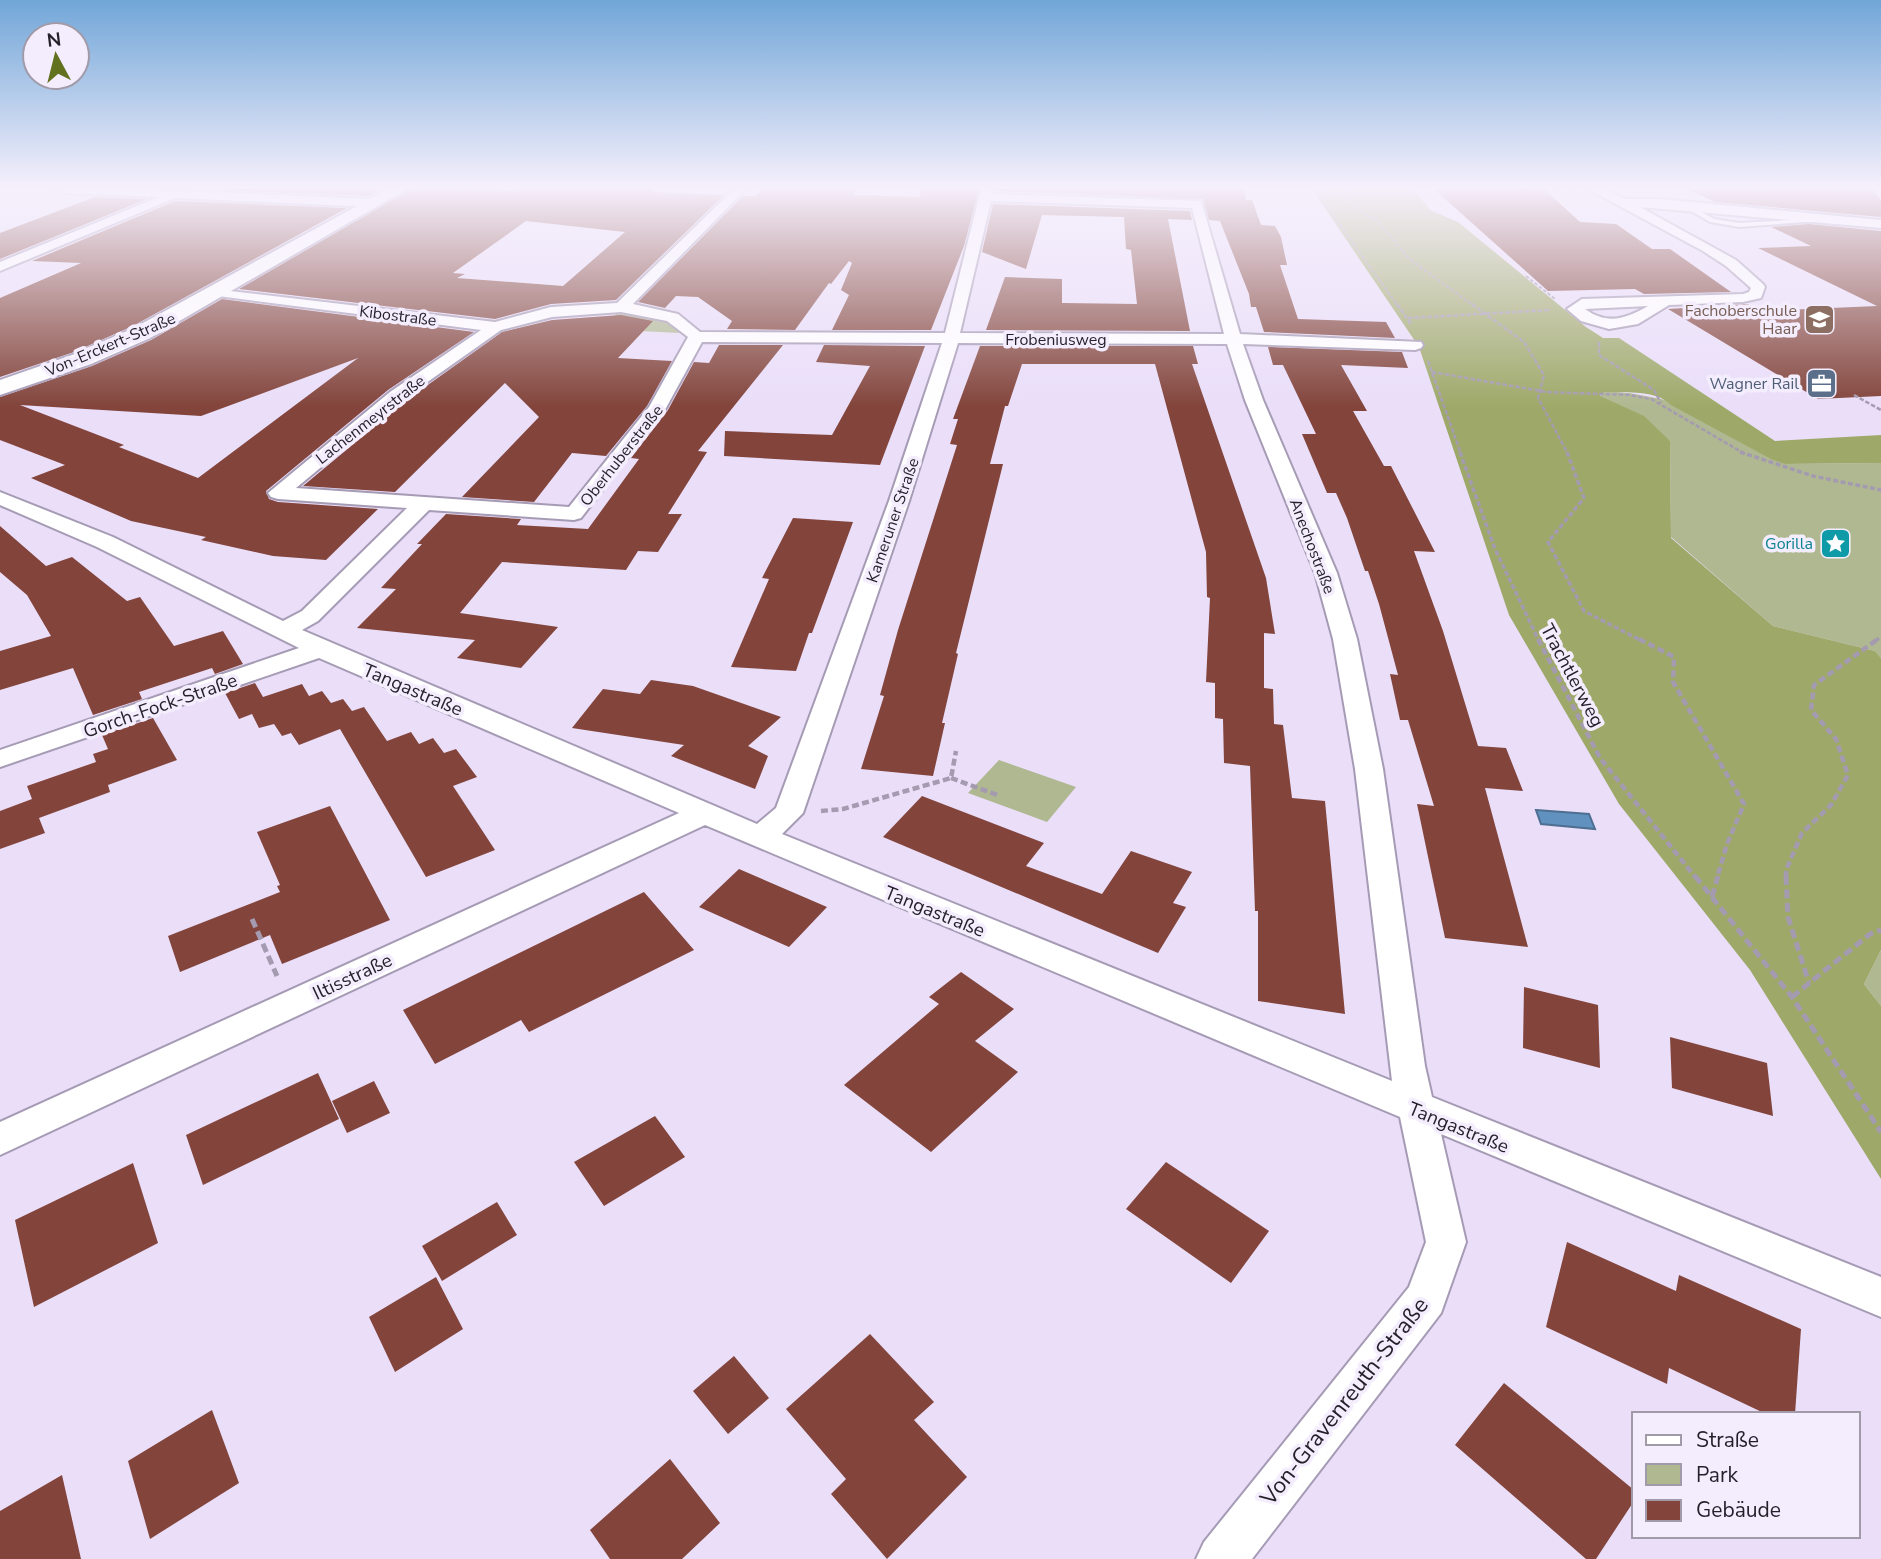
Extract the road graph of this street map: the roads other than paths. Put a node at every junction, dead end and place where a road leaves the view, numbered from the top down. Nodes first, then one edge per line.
1 (271, 262) edge
2 (667, 262) edge
3 (970, 262) edge
4 (1212, 262) edge
5 (1731, 262) edge
6 (218, 292) junction
7 (1664, 301) junction
8 (621, 307) junction
9 (495, 327) junction
10 (696, 337) junction
11 (951, 339) junction
12 (1233, 339) junction
13 (1420, 349) road end
14 (0, 388) edge
15 (424, 504) junction
16 (7, 507) edge
17 (285, 630) junction
18 (320, 649) junction
19 (0, 760) edge
20 (705, 813) junction
21 (761, 836) junction
22 (1416, 1109) junction
23 (0, 1139) edge
24 (1881, 1297) edge
25 (1221, 1559) edge

1 - 6 street, Von-Erckert-Straße
2 - 8 street
3 - 11 street, Kameruner Straße
4 - 12 street, Anechostraße
5 - 7 street
6 - 9 street, Kibostraße
6 - 14 street, Von-Erckert-Straße
7 - 7 street
8 - 9 street, Lachenmeyrstraße
8 - 10 street
9 - 15 street, Lachenmeyrstraße
10 - 11 street, Frobeniusweg
10 - 15 street, Oberhuberstraße
11 - 12 street, Frobeniusweg
11 - 21 street, Kameruner Straße
12 - 13 street, Frobeniusweg
12 - 22 street, Anechostraße
15 - 17 street
16 - 17 street, Tangastraße
17 - 18 street, Tangastraße
18 - 19 street, Gorch-Fock-Straße
18 - 20 street, Tangastraße
20 - 21 street, Tangastraße
20 - 23 street, Iltisstraße
21 - 22 street, Tangastraße
22 - 24 street, Tangastraße
22 - 25 street, Von-Gravenreuth-Straße

